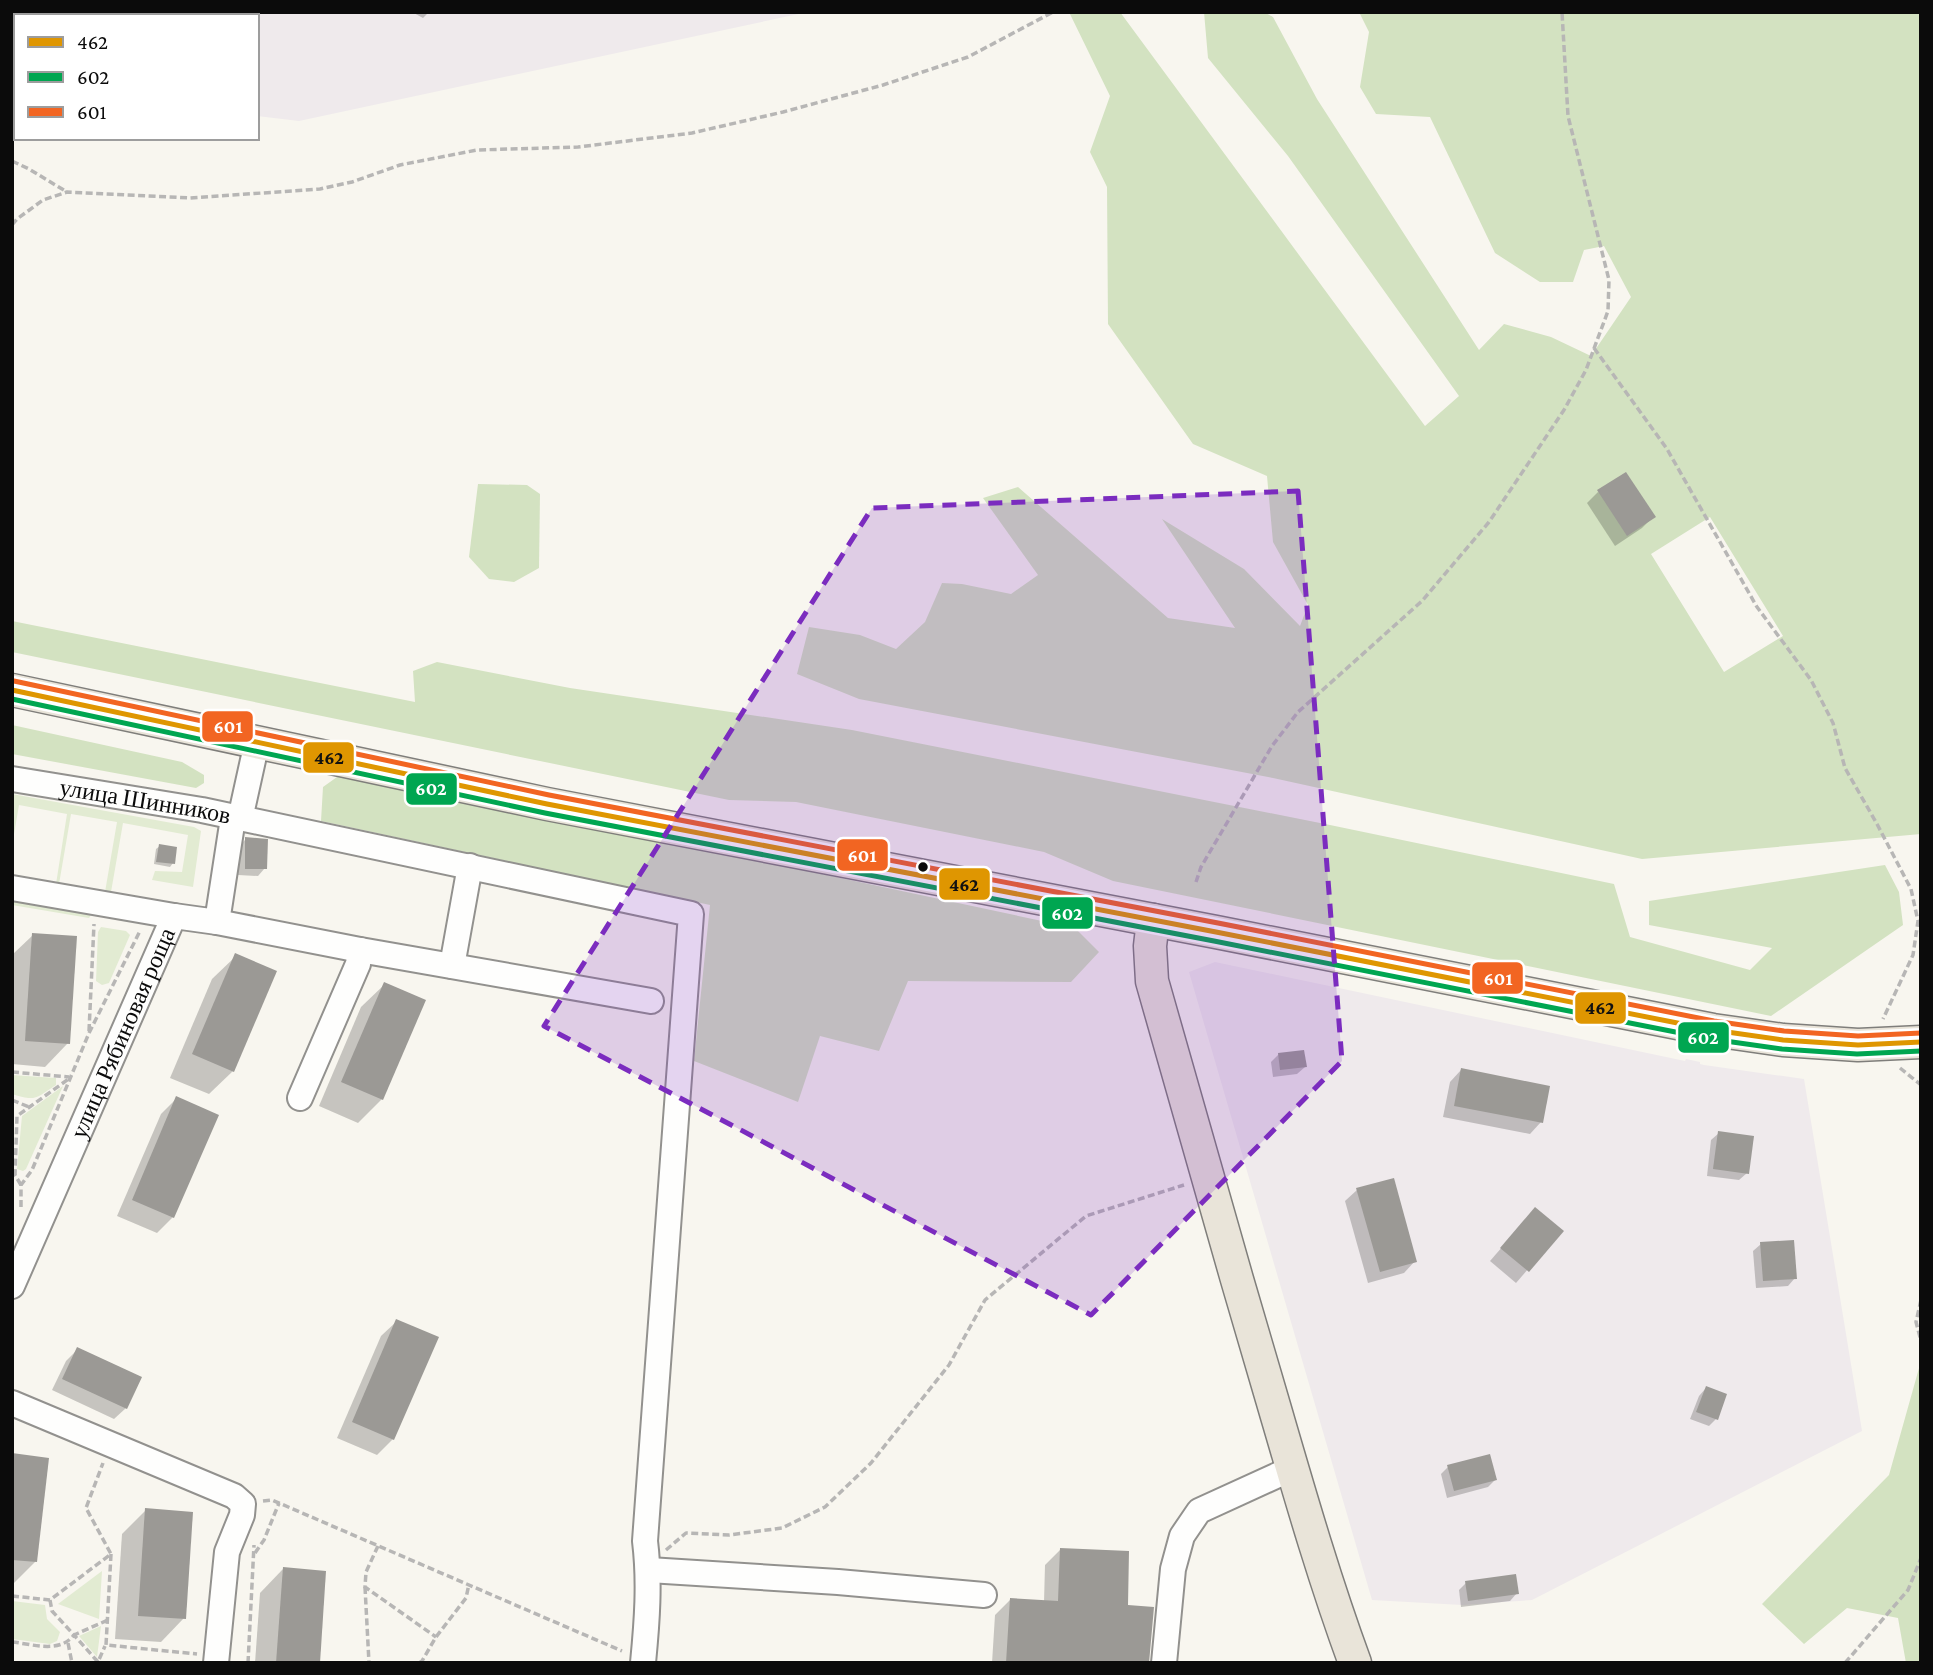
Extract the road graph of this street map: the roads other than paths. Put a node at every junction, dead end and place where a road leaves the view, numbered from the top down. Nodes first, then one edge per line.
1 (12, 690) edge
2 (257, 742) junction
3 (12, 779) edge
4 (237, 818) junction
5 (470, 866) junction
6 (12, 888) edge
7 (174, 916) junction
8 (1153, 920) junction
9 (217, 922) junction
10 (360, 950) junction
11 (452, 966) junction
12 (651, 1001) dead end
13 (1921, 1042) edge
14 (300, 1098) dead end
15 (12, 1286) edge
16 (12, 1403) edge
17 (1293, 1468) junction
18 (649, 1570) junction
19 (984, 1595) dead end
20 (643, 1662) edge
21 (216, 1663) edge
22 (1164, 1663) edge
23 (1354, 1663) edge

1 - 2 main road
2 - 4 street, улица Шинников
2 - 8 main road
3 - 4 street, улица Шинников
4 - 5 street
4 - 9 street
5 - 11 street
5 - 18 street
6 - 7 street
7 - 9 street, улица Рябиновая роща
7 - 15 street, улица Рябиновая роща
8 - 13 main road
8 - 17 main road
9 - 10 street, улица Рябиновая роща
10 - 11 street, улица Рябиновая роща
10 - 14 street
11 - 12 street, улица Рябиновая роща
16 - 21 street
17 - 22 street
17 - 23 main road
18 - 19 street
18 - 20 street

